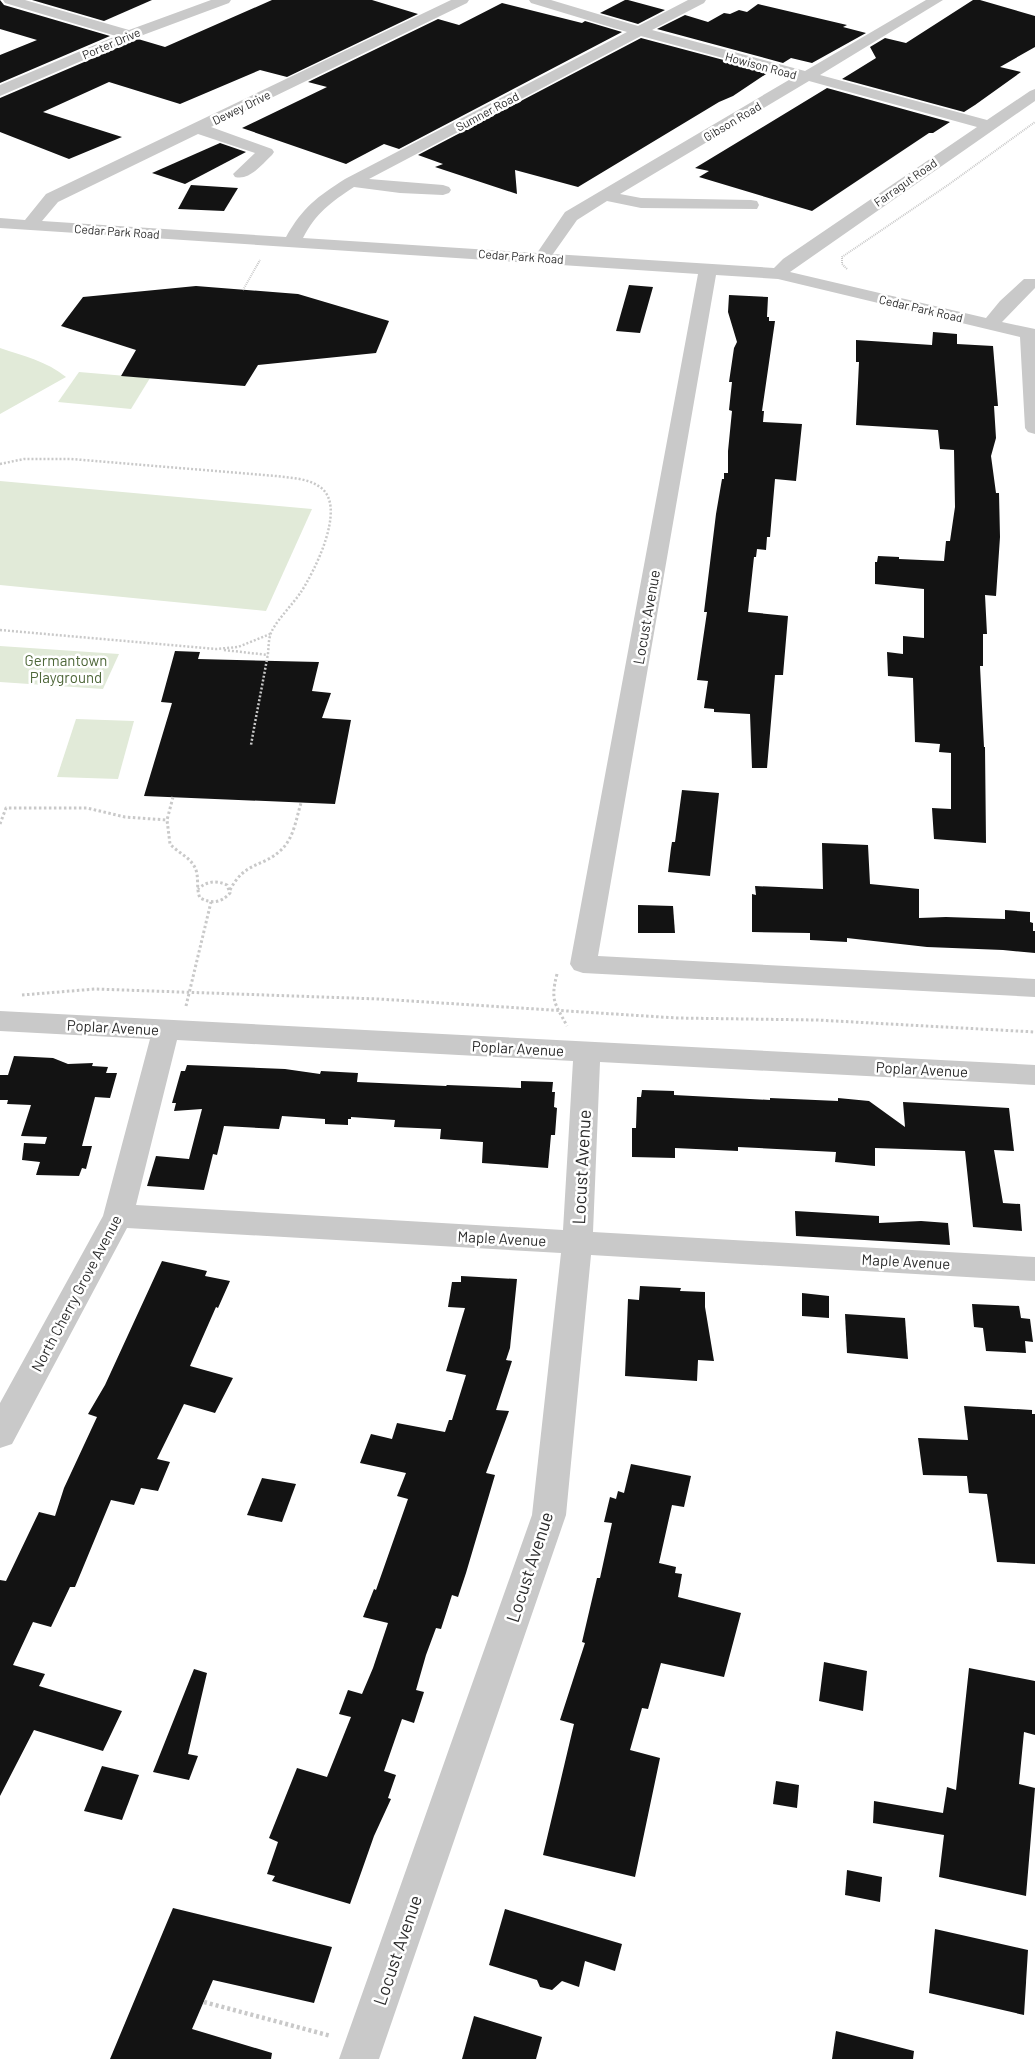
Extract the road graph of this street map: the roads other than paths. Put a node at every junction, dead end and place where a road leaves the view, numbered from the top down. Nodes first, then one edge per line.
1 (10, 0) edge
2 (224, 0) edge
3 (462, 0) edge
4 (536, 0) edge
5 (699, 0) edge
6 (936, 0) edge
7 (640, 31) junction
8 (130, 35) junction
9 (807, 77) junction
10 (0, 91) edge
11 (1035, 94) edge
12 (988, 125) junction
13 (196, 128) junction
14 (240, 174) dead end
15 (352, 182) junction
16 (443, 190) dead end
17 (605, 196) junction
18 (751, 205) dead end
19 (0, 223) edge
20 (29, 225) junction
21 (292, 242) junction
22 (542, 258) junction
23 (708, 269) junction
24 (778, 274) junction
25 (1030, 283) dead end
26 (990, 324) junction
27 (1032, 334) edge
28 (1035, 428) edge
29 (1035, 988) edge
30 (0, 1021) edge
31 (166, 1030) junction
32 (578, 1051) junction
33 (1035, 1075) edge
34 (118, 1216) junction
35 (577, 1242) junction
36 (1035, 1269) edge
37 (0, 1434) edge
38 (362, 2052) edge

1 - 8 street
2 - 8 street, Porter Drive
3 - 13 street, Dewey Drive
4 - 7 street, Howison Road
5 - 7 street, Sumner Road
6 - 9 street, Gibson Road
7 - 9 street, Howison Road
7 - 15 street, Sumner Road
8 - 10 street, Porter Drive
9 - 12 street, Howison Road
9 - 17 street, Gibson Road
11 - 12 street, Farragut Road
12 - 24 street, Farragut Road
13 - 14 street
13 - 20 street, Dewey Drive
15 - 16 street
15 - 21 street, Sumner Road
17 - 18 street
17 - 22 street, Gibson Road
19 - 20 street, Cedar Park Road
20 - 21 street, Cedar Park Road
21 - 22 street, Cedar Park Road
22 - 23 street, Cedar Park Road
23 - 24 street, Cedar Park Road
23 - 29 street, Locust Avenue
24 - 26 street, Cedar Park Road
25 - 26 street
26 - 27 street, Cedar Park Road
27 - 28 street
30 - 31 street, Poplar Avenue
31 - 32 street, Poplar Avenue
31 - 34 street, North Cherry Grove Avenue
32 - 33 street, Poplar Avenue
32 - 35 street, Locust Avenue
34 - 35 street, Maple Avenue
34 - 37 street, North Cherry Grove Avenue
35 - 36 street, Maple Avenue
35 - 38 street, Locust Avenue

